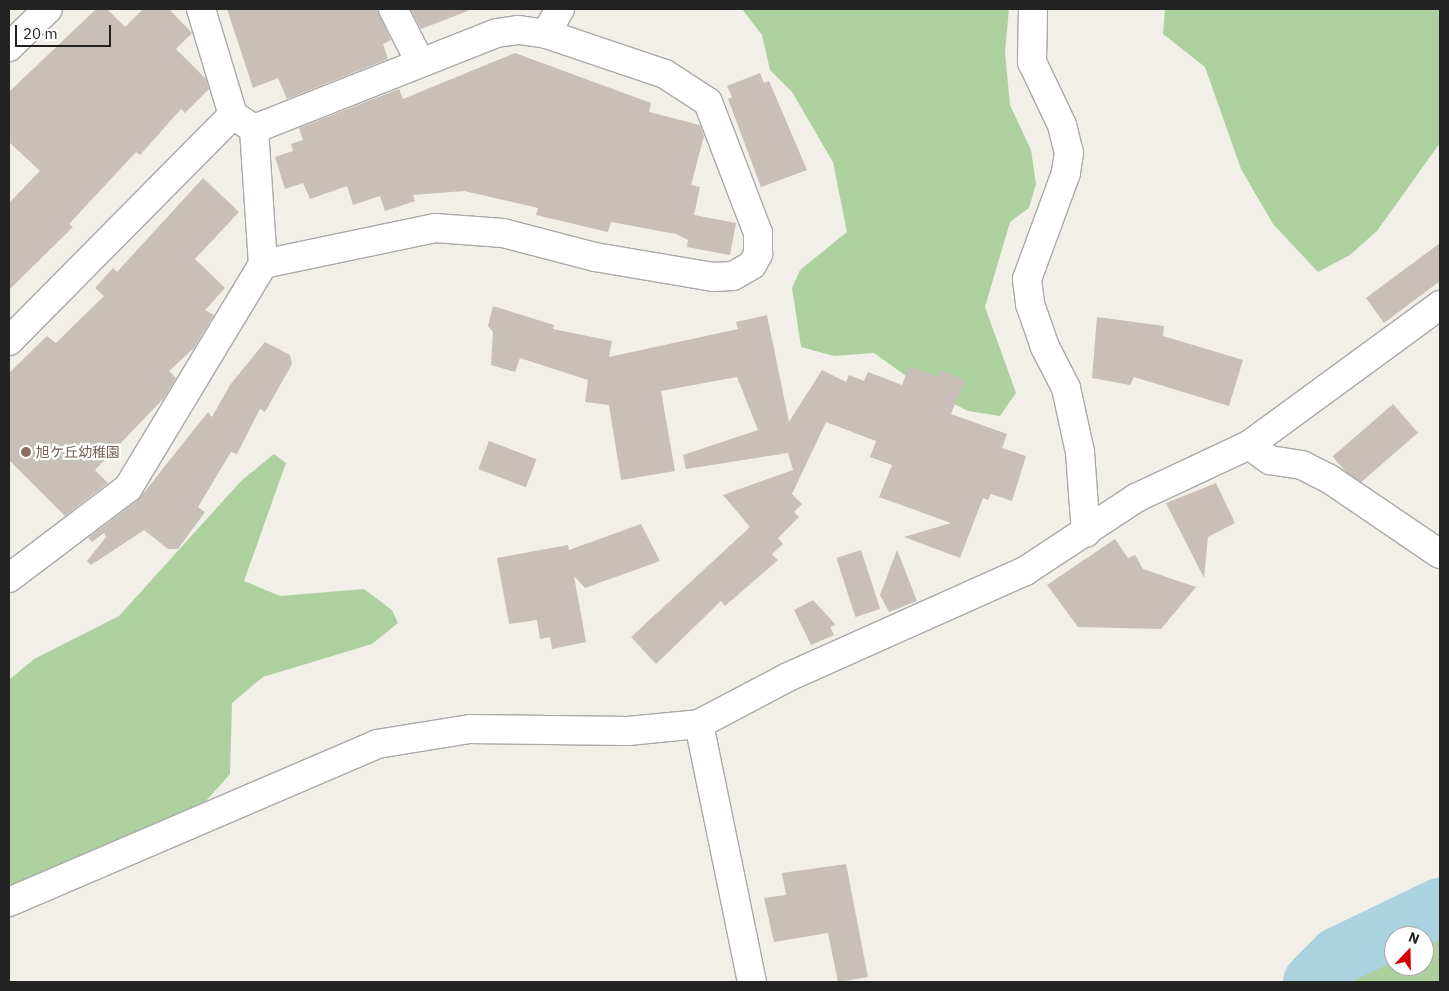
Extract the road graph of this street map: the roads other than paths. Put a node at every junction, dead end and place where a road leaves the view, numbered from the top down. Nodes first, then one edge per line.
1 (48, 9) edge
2 (201, 9) edge
3 (393, 9) edge
4 (560, 9) edge
5 (1033, 9) edge
6 (546, 34) junction
7 (9, 47) edge
8 (420, 62) junction
9 (243, 122) junction
10 (263, 264) junction
11 (1440, 305) edge
12 (9, 341) edge
13 (1249, 446) junction
14 (1086, 533) junction
15 (1440, 554) edge
16 (9, 578) edge
17 (699, 724) junction
18 (9, 902) edge
19 (752, 982) edge

1 - 7 street
2 - 9 street
3 - 8 street
4 - 6 street
5 - 14 street
6 - 8 street
6 - 10 street
8 - 9 street
9 - 10 street
9 - 12 street
10 - 16 street
11 - 13 street
13 - 14 street
13 - 15 street
14 - 17 street
17 - 18 street
17 - 19 street

